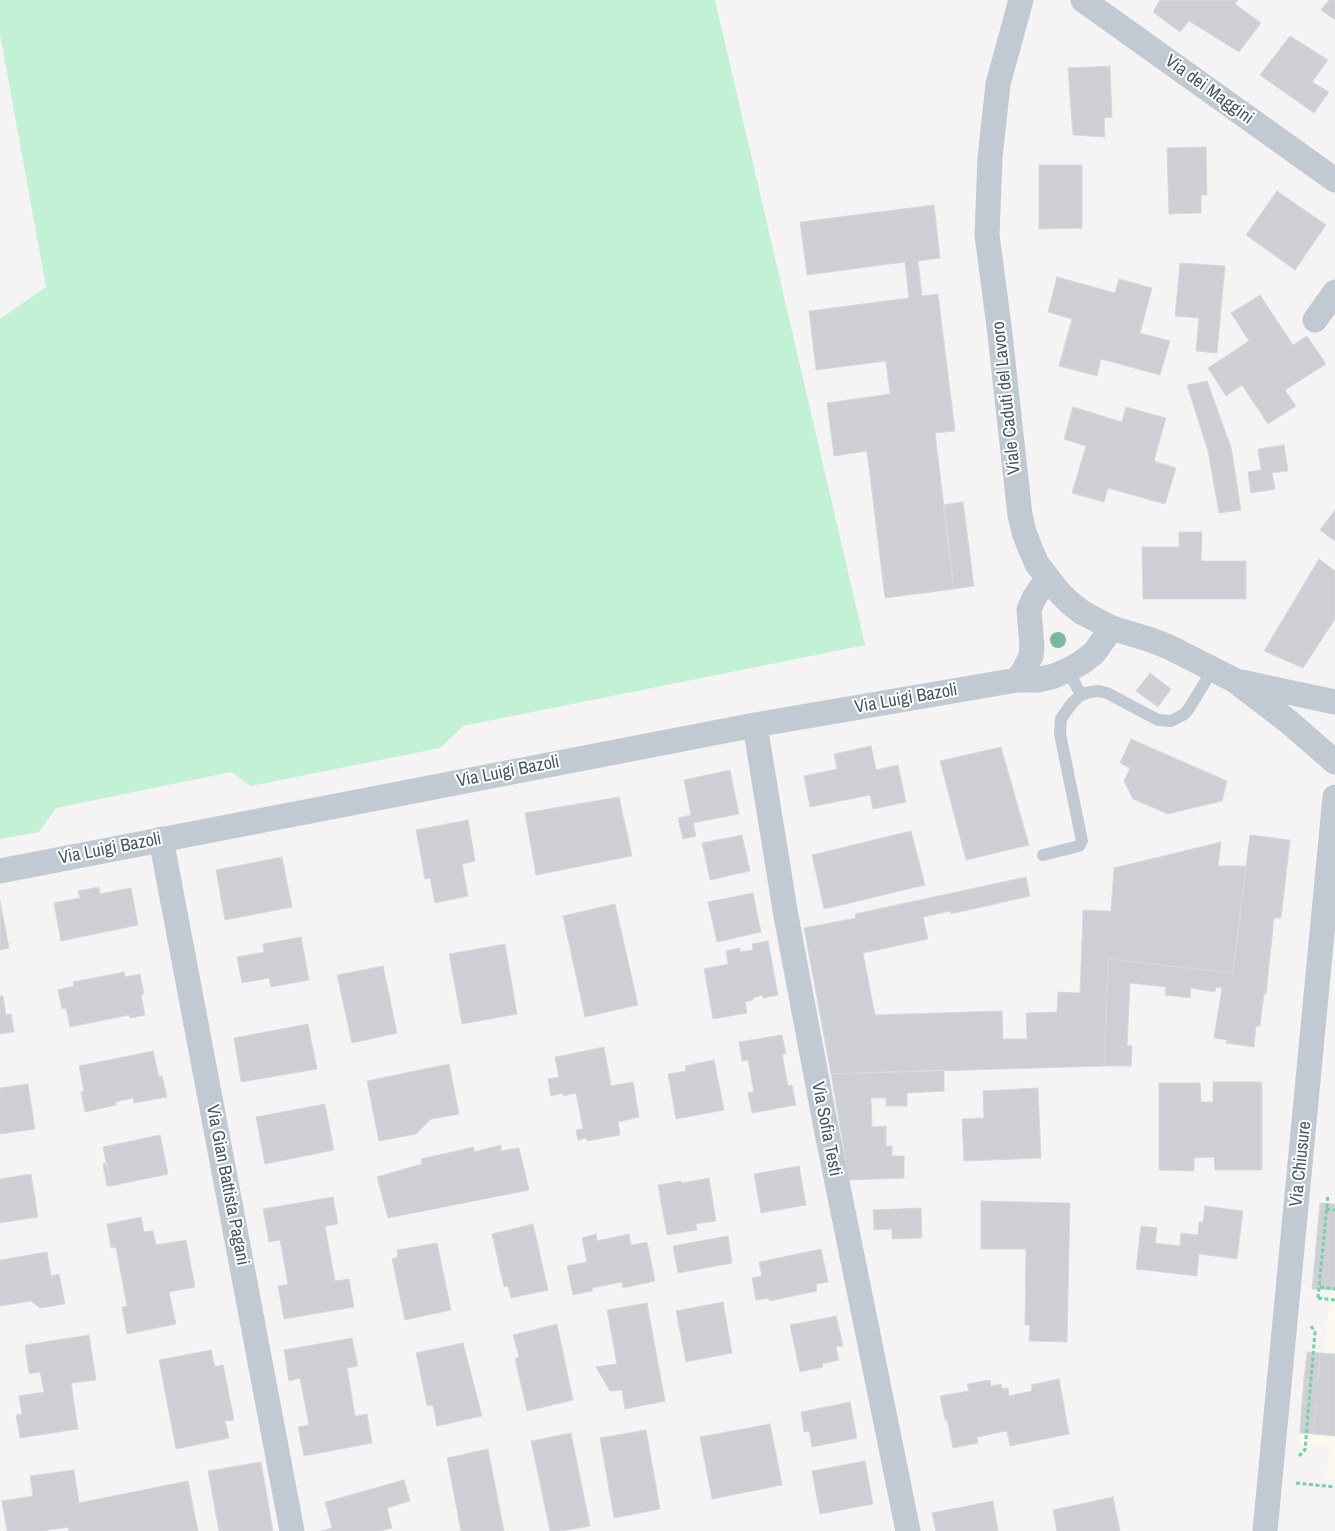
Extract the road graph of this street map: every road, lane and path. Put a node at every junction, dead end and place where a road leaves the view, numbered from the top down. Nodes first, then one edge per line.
1 (1021, 0) edge
2 (1083, 0) edge
3 (1335, 180) edge
4 (1335, 292) edge
5 (1315, 320) dead end
6 (1047, 579) junction
7 (1112, 628) junction
8 (1068, 670) junction
9 (1223, 675) junction
10 (1017, 680) junction
11 (1081, 695) junction
12 (1335, 702) edge
13 (755, 725) junction
14 (1335, 762) edge
15 (1335, 797) edge
16 (161, 838) junction
17 (1043, 854) dead end
18 (0, 870) edge
19 (1328, 1196) dead end
20 (1326, 1209) junction
21 (1335, 1210) edge
22 (1320, 1288) junction
23 (1335, 1289) edge
24 (1312, 1298) dead end
25 (1318, 1298) junction
26 (1335, 1300) edge
27 (1314, 1353) dead end
28 (1306, 1434) dead end
29 (1288, 1483) dead end
30 (1335, 1487) edge
31 (292, 1531) edge
32 (908, 1531) edge
33 (1265, 1531) edge

1 - 6 street, Viale Caduti del Lavoro
2 - 3 street, Via dei Maggini
4 - 5 street
6 - 7 street, Viale Caduti del Lavoro
6 - 10 street
7 - 8 street, Via Luigi Bazoli
7 - 9 street, Viale Caduti del Lavoro
8 - 10 street, Via Luigi Bazoli
8 - 11 lane
9 - 11 lane
9 - 12 street, Viale Caduti del Lavoro
9 - 14 street, Viale Caduti del Lavoro
10 - 13 street, Via Luigi Bazoli
11 - 17 lane
13 - 16 street, Via Luigi Bazoli
13 - 32 street, Via Sofia Testi
15 - 33 street, Via Chiusure
16 - 18 street, Via Luigi Bazoli
16 - 31 street, Via Gian Battista Pagani
19 - 20 path
20 - 21 path
20 - 22 path
22 - 23 path
22 - 25 path
24 - 25 path
25 - 26 path
27 - 28 path
29 - 30 path

